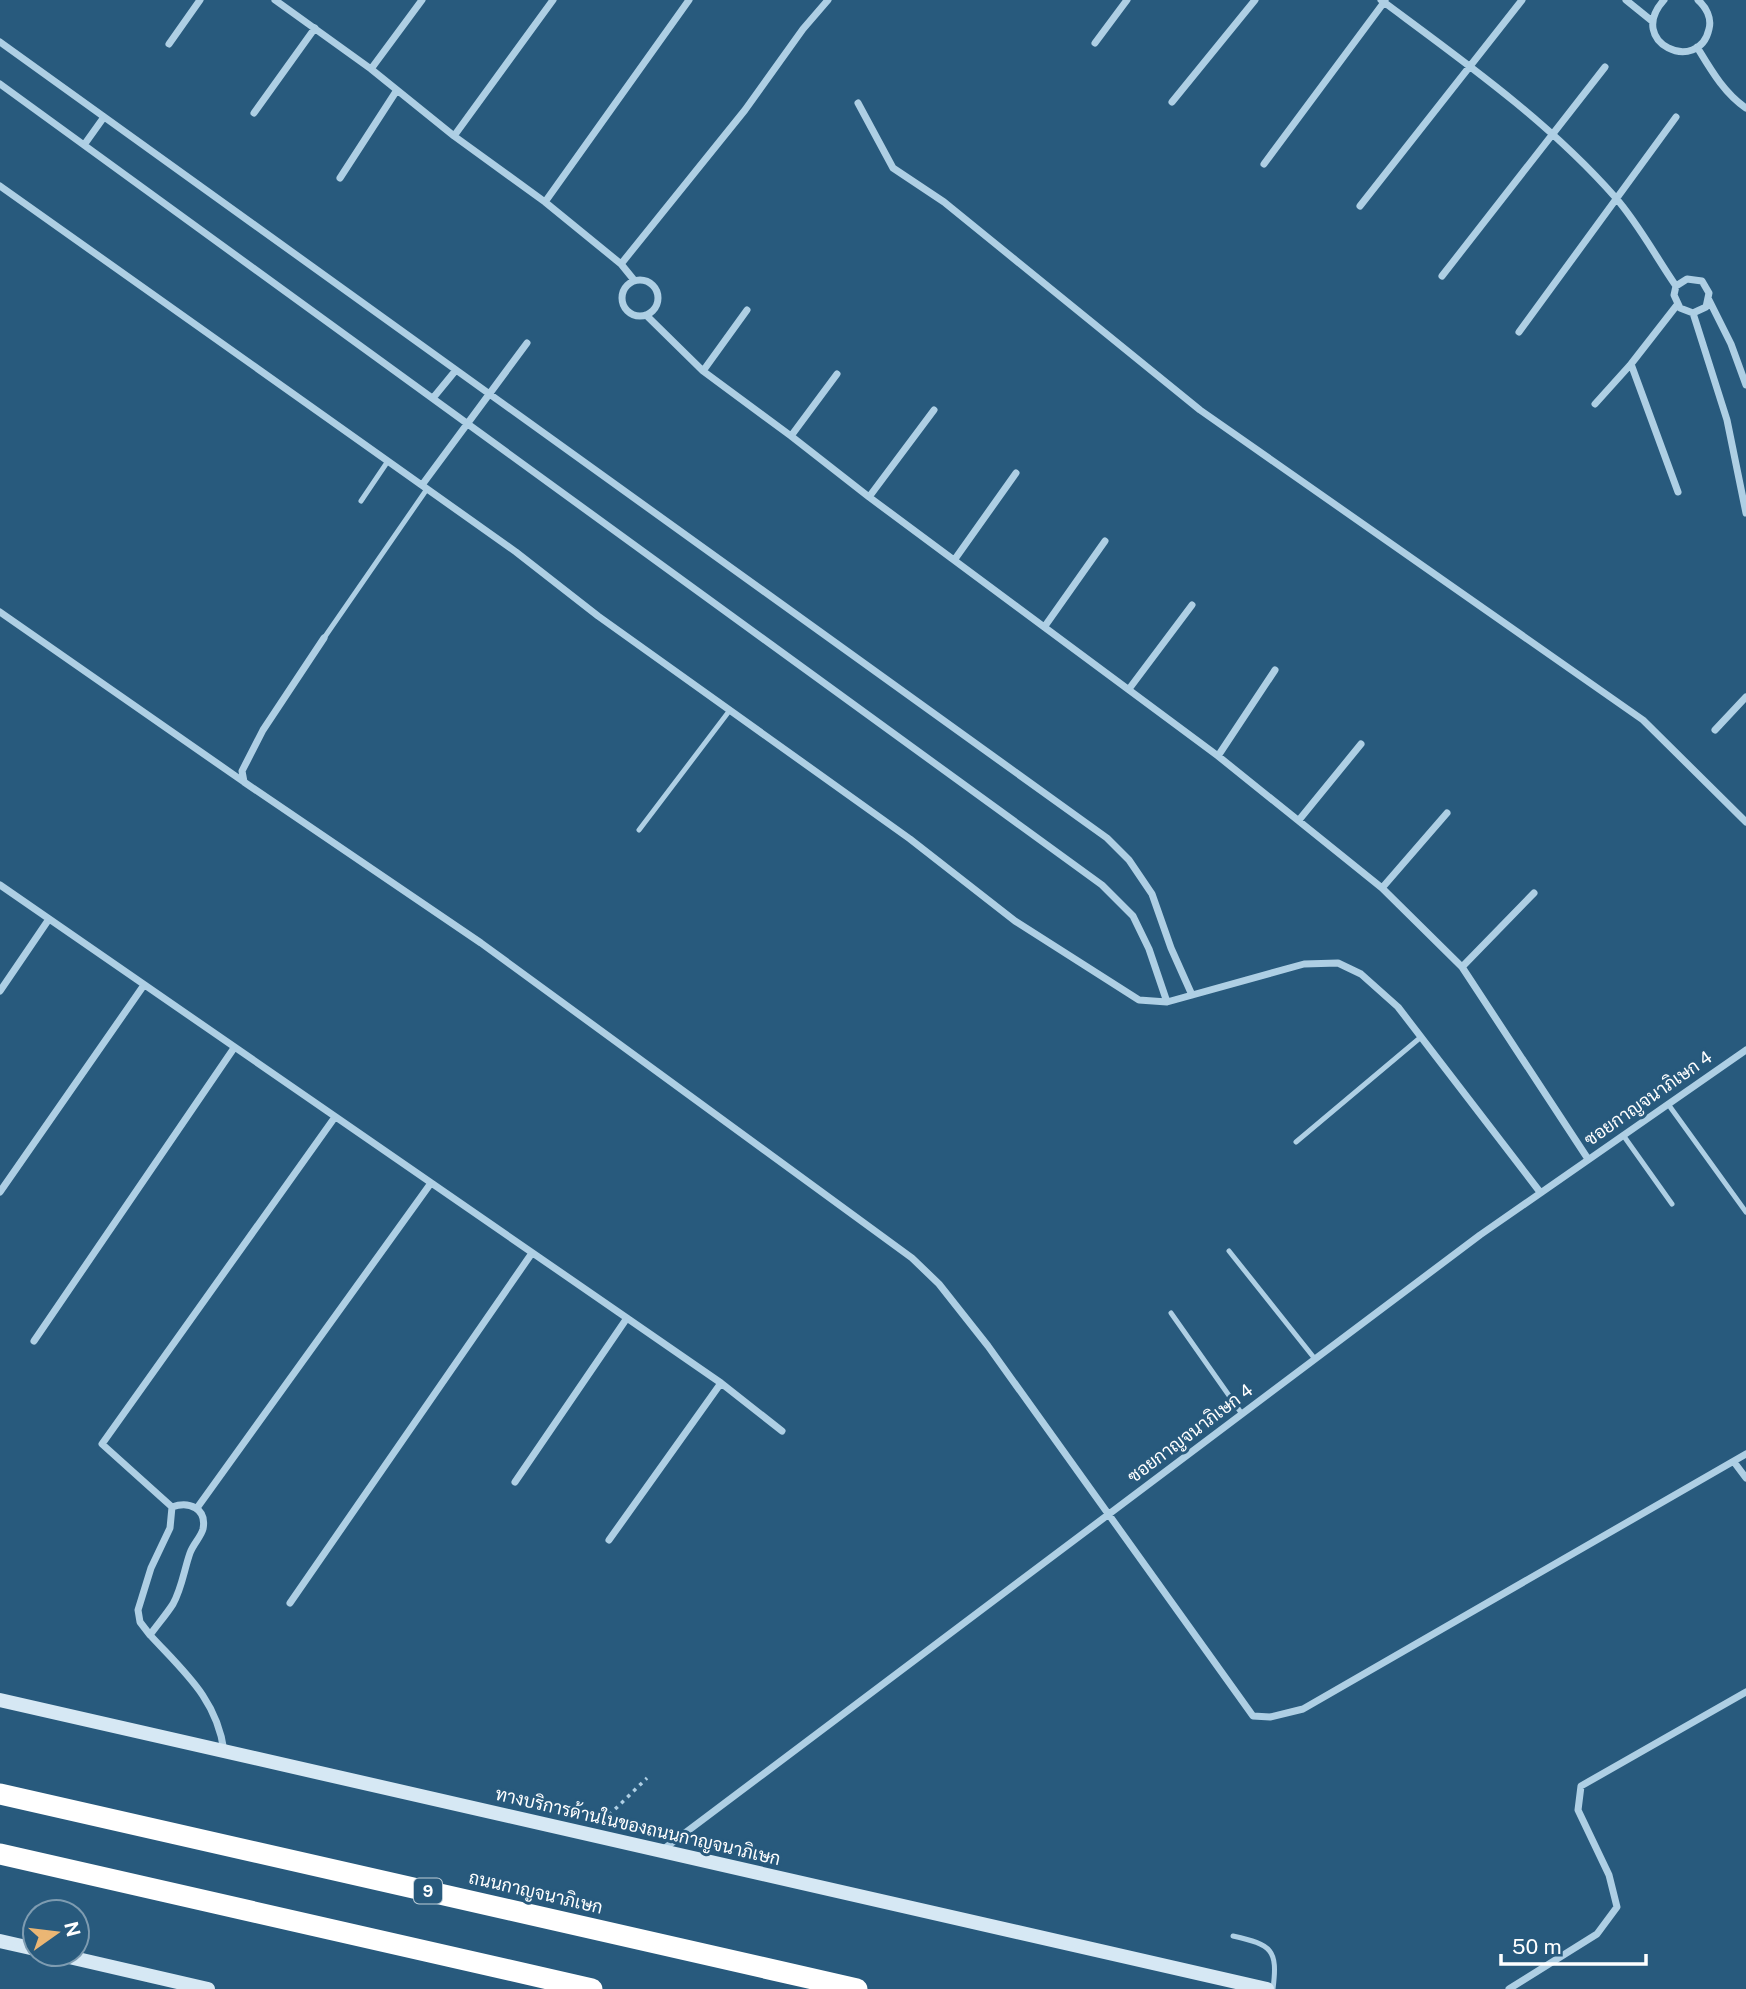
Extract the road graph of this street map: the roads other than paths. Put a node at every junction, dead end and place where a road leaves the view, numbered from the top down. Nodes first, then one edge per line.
1 (200, 0) edge
2 (275, 0) edge
3 (422, 0) edge
4 (553, 0) edge
5 (689, 0) edge
6 (828, 0) edge
7 (1127, 0) edge
8 (1255, 0) edge
9 (1522, 0) edge
10 (1626, 0) edge
11 (1664, 0) edge
12 (1698, 0) edge
13 (1384, 1) edge
14 (1652, 21) junction
15 (315, 28) junction
16 (0, 42) edge
17 (1095, 43) dead end
18 (169, 44) dead end
19 (1697, 47) junction
20 (1471, 66) junction
21 (1605, 67) dead end
22 (370, 69) junction
23 (0, 84) edge
24 (397, 90) junction
25 (1172, 102) dead end
26 (858, 103) dead end
27 (1746, 108) edge
28 (254, 113) dead end
29 (104, 117) junction
30 (1676, 117) dead end
31 (1551, 134) junction
32 (454, 136) junction
33 (84, 145) junction
34 (1264, 164) dead end
35 (340, 178) dead end
36 (0, 186) edge
37 (1617, 199) junction
38 (545, 202) junction
39 (1360, 206) dead end
40 (621, 264) junction
41 (1442, 276) dead end
42 (634, 281) junction
43 (1675, 286) junction
44 (1709, 300) junction
45 (1677, 304) junction
46 (747, 310) dead end
47 (1693, 313) junction
48 (646, 315) junction
49 (1519, 332) dead end
50 (527, 343) dead end
51 (1632, 364) junction
52 (456, 370) junction
53 (703, 370) junction
54 (837, 374) dead end
55 (1746, 385) edge
56 (489, 394) junction
57 (433, 398) junction
58 (1595, 404) dead end
59 (934, 410) dead end
60 (467, 424) junction
61 (791, 436) junction
62 (388, 461) junction
63 (1016, 473) dead end
64 (424, 487) junction
65 (1678, 492) dead end
66 (869, 497) junction
67 (361, 501) dead end
68 (1746, 513) edge
69 (1105, 541) dead end
70 (955, 559) junction
71 (1192, 604) dead end
72 (0, 612) edge
73 (1045, 626) junction
74 (324, 638) joint
75 (1275, 670) dead end
76 (1129, 689) junction
77 (1746, 697) edge
78 (730, 710) junction
79 (1716, 730) dead end
80 (1361, 744) dead end
81 (1219, 756) junction
82 (244, 782) junction
83 (1447, 813) dead end
84 (1299, 820) junction
85 (1746, 822) edge
86 (639, 830) dead end
87 (0, 885) edge
88 (1382, 888) junction
89 (1534, 893) dead end
90 (49, 919) junction
91 (1462, 967) junction
92 (144, 985) junction
93 (0, 991) edge
94 (1192, 995) junction
95 (1167, 1002) junction
96 (1421, 1037) junction
97 (234, 1048) junction
98 (1746, 1050) edge
99 (1668, 1104) junction
100 (335, 1117) junction
101 (1623, 1135) junction
102 (1296, 1142) dead end
103 (1588, 1158) junction
104 (431, 1183) junction
105 (0, 1192) edge
106 (1540, 1192) junction
107 (1672, 1204) dead end
108 (1746, 1212) edge
109 (1229, 1251) dead end
110 (532, 1253) junction
111 (1171, 1313) dead end
112 (626, 1318) junction
113 (34, 1341) dead end
114 (1315, 1359) junction
115 (721, 1383) junction
116 (1242, 1413) junction
117 (782, 1430) dead end
118 (1746, 1454) edge
119 (1734, 1462) junction
120 (1746, 1478) edge
121 (515, 1482) dead end
122 (172, 1507) junction
123 (197, 1508) junction
124 (1108, 1515) junction
125 (609, 1541) dead end
126 (290, 1603) dead end
127 (150, 1635) junction
128 (1746, 1692) edge
129 (0, 1700) edge
130 (224, 1751) junction
131 (0, 1794) edge
132 (661, 1851) junction
133 (0, 1854) edge
134 (1233, 1936) dead end
135 (0, 1941) edge
136 (21, 1946) edge
137 (91, 1962) edge
138 (208, 1989) edge
139 (592, 1989) edge
140 (857, 1989) edge
141 (1267, 1989) edge
142 (1273, 1989) edge
143 (1509, 1989) edge

1 - 18 street
2 - 15 street
3 - 22 street
4 - 32 street
5 - 38 street
6 - 40 street
7 - 17 street
8 - 25 street
9 - 20 street
10 - 14 street
11 - 14 street
12 - 19 street
13 - 20 street
13 - 34 street
14 - 19 street
15 - 22 street
15 - 28 street
16 - 29 street
19 - 27 street
20 - 31 street
20 - 39 street
21 - 31 street
22 - 24 street
23 - 33 street
24 - 32 street
24 - 35 street
26 - 85 street
29 - 33 street
29 - 52 street
30 - 37 street
31 - 37 street
31 - 41 street
32 - 38 street
33 - 57 street
36 - 62 street
37 - 43 street
37 - 49 street
38 - 40 street
40 - 42 street
42 - 48 street
42 - 48 street
43 - 44 street
43 - 45 street
44 - 47 street
44 - 55 street
45 - 47 street
45 - 51 street
46 - 53 street
47 - 68 street
48 - 53 street
50 - 56 street
51 - 58 street
51 - 65 street
52 - 56 street
52 - 57 street
53 - 61 street
54 - 61 street
56 - 60 street
56 - 94 street
57 - 60 street
59 - 66 street
60 - 64 street
60 - 95 street
61 - 66 street
62 - 64 street
62 - 67 lane
63 - 70 street
64 - 74 lane
64 - 78 street
66 - 70 street
69 - 73 street
70 - 73 street
71 - 76 street
72 - 82 street
73 - 76 street
74 - 82 street
75 - 81 street
76 - 81 street
77 - 79 street
78 - 86 lane
78 - 95 street
80 - 84 street
81 - 84 street
82 - 124 street
83 - 88 street
84 - 88 street
87 - 90 street
88 - 91 street
89 - 91 street
90 - 92 street
90 - 93 street
91 - 103 street
92 - 97 street
92 - 105 street
94 - 95 street
94 - 96 street
96 - 102 lane
96 - 106 street
97 - 100 street
97 - 113 street
98 - 99 street, ซอยกาญจนาภิเษก 4
99 - 101 street, ซอยกาญจนาภิเษก 4
99 - 108 lane
100 - 104 street
100 - 122 street
101 - 103 street, ซอยกาญจนาภิเษก 4
101 - 107 lane
103 - 106 street, ซอยกาญจนาภิเษก 4
104 - 110 street
104 - 123 street
106 - 114 street, ซอยกาญจนาภิเษก 4
109 - 114 lane
110 - 112 street
110 - 126 street
111 - 116 lane
112 - 115 street
112 - 121 street
114 - 116 street, ซอยกาญจนาภิเษก 4
115 - 117 street
115 - 125 street
116 - 124 street, ซอยกาญจนาภิเษก 4
118 - 119 street
119 - 120 street
119 - 124 street
122 - 123 street
122 - 127 street
123 - 127 street
124 - 132 street, ซอยกาญจนาภิเษก 4
127 - 130 street
128 - 143 street
129 - 130 main road, ทางบริการด้านในของถนนกาญจนาภิเษก
130 - 132 main road, ทางบริการด้านในของถนนกาญจนาภิเษก
131 - 140 highway, ถนนกาญจนาภิเษก / 9
132 - 141 main road, ทางบริการด้านในของถนนกาญจนาภิเษก
133 - 139 highway
134 - 142 lane
135 - 136 main road
137 - 138 main road

